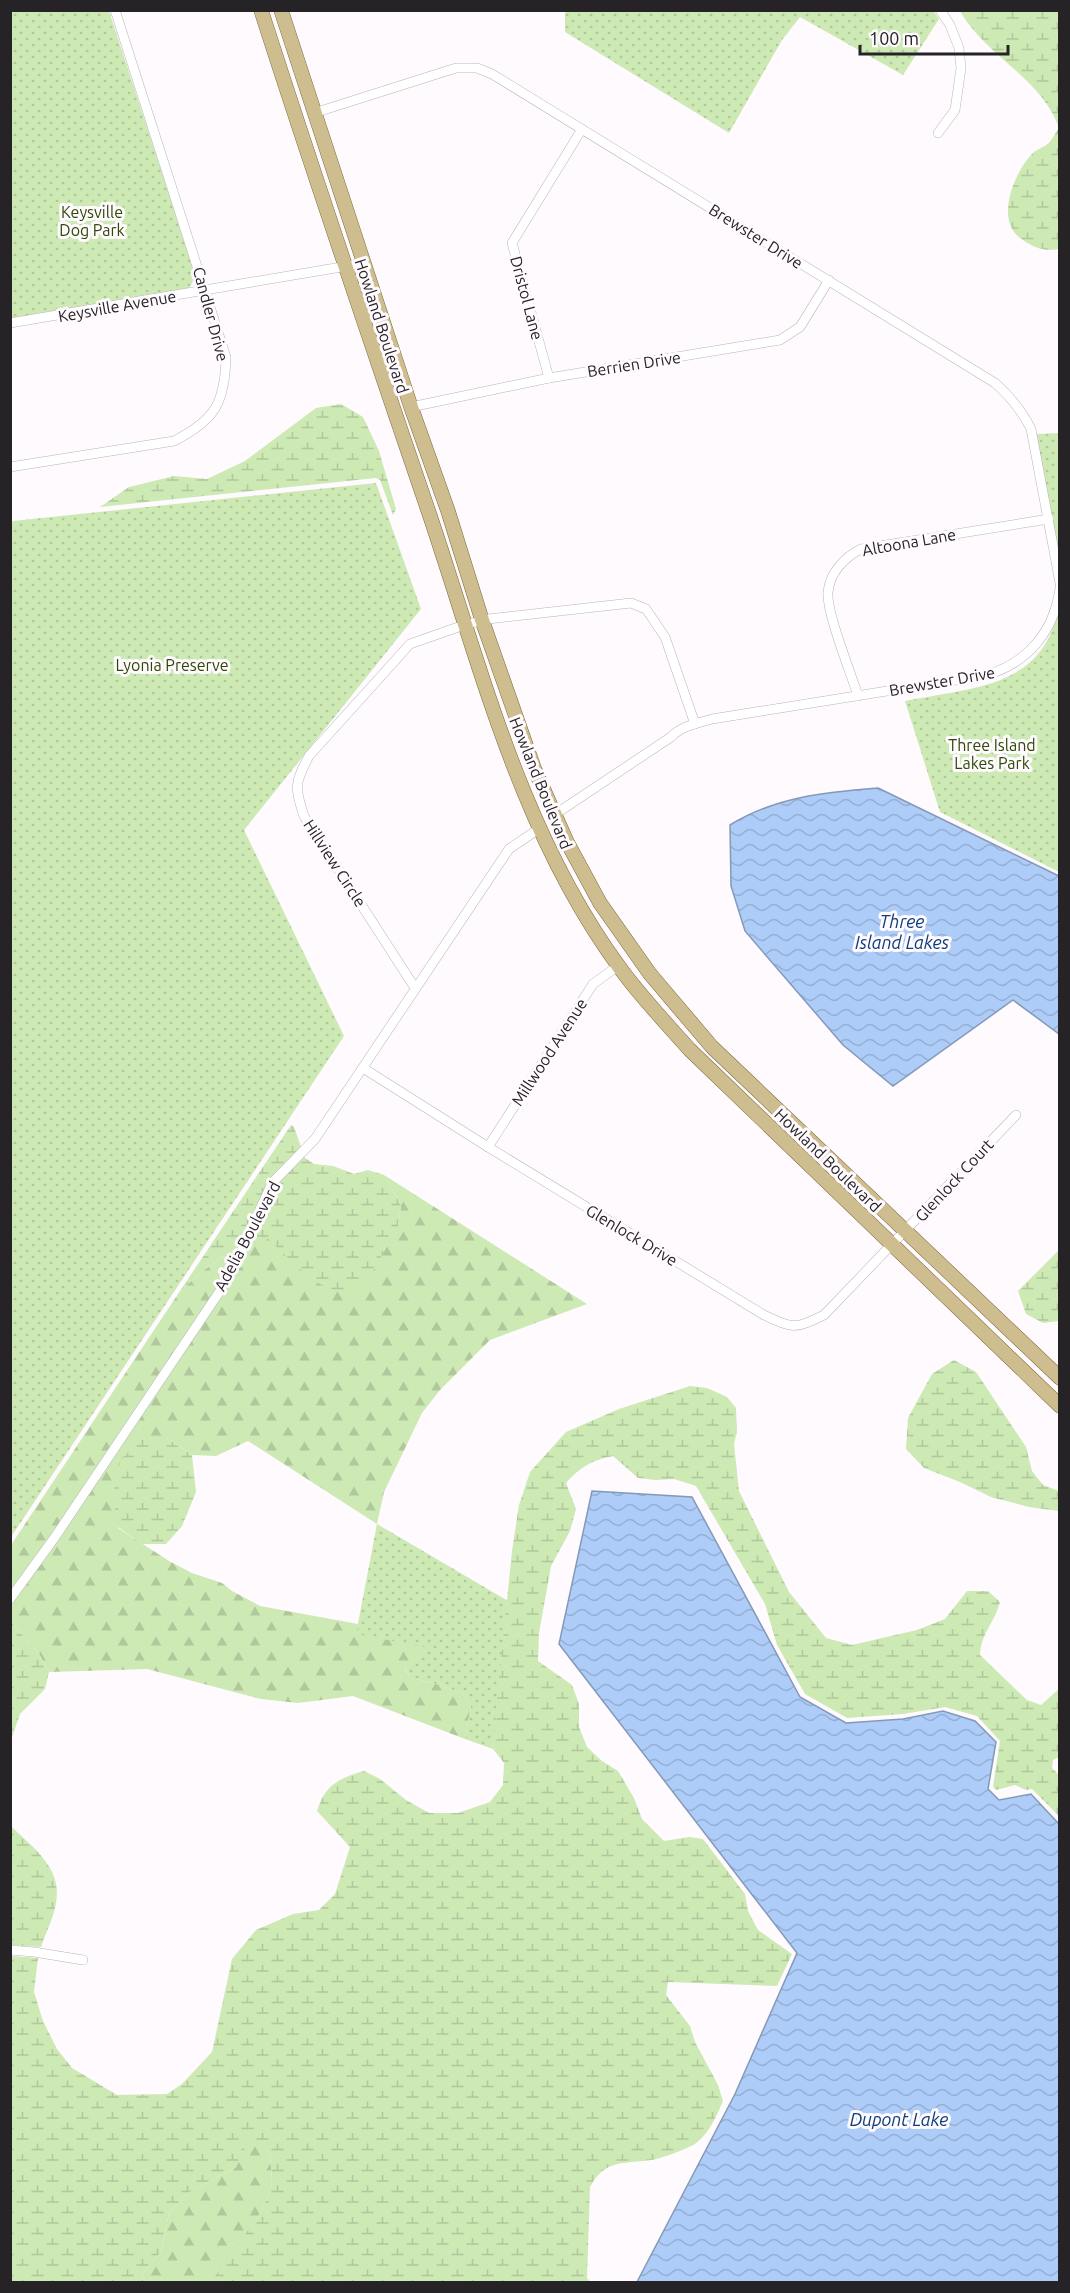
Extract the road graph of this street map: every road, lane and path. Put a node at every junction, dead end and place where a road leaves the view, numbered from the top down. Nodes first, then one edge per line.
1 (115, 10) edge
2 (261, 10) edge
3 (281, 10) edge
4 (940, 10) edge
5 (314, 113) junction
6 (582, 129) junction
7 (938, 133) dead end
8 (365, 264) junction
9 (346, 267) junction
10 (829, 280) junction
11 (206, 290) junction
12 (10, 324) edge
13 (549, 378) junction
14 (411, 407) junction
15 (10, 467) edge
16 (1049, 519) junction
17 (1059, 583) edge
18 (1059, 588) edge
19 (482, 620) junction
20 (464, 625) junction
21 (858, 696) junction
22 (695, 724) junction
23 (554, 815) junction
24 (540, 828) junction
25 (567, 842) junction
26 (618, 966) junction
27 (415, 988) junction
28 (363, 1068) junction
29 (1016, 1115) dead end
30 (488, 1147) junction
31 (906, 1232) junction
32 (892, 1246) junction
33 (1059, 1378) edge
34 (1059, 1406) edge
35 (10, 1599) edge
36 (10, 1950) edge
37 (83, 1960) dead end

1 - 11 street, Candler Drive
2 - 9 main road, Howland Boulevard
3 - 5 main road, Howland Boulevard
4 - 7 street
5 - 6 street, Brewster Drive
5 - 8 main road, Howland Boulevard
6 - 10 street, Brewster Drive
6 - 13 street, Dristol Lane
8 - 9 street, Keysville Avenue
8 - 14 main road, Howland Boulevard
9 - 11 street, Keysville Avenue
9 - 20 main road, Howland Boulevard
10 - 13 street, Berrien Drive
10 - 16 street, Brewster Drive
11 - 12 street, Keysville Avenue
11 - 15 street, Candler Drive
13 - 14 street, Berrien Drive
14 - 19 main road, Howland Boulevard
16 - 17 street, Brewster Drive
16 - 21 street, Altoona Lane
18 - 21 street, Brewster Drive
19 - 20 street, Hillview Circle
19 - 22 street
19 - 23 main road, Howland Boulevard
20 - 24 main road, Howland Boulevard
20 - 27 street, Hillview Circle
21 - 22 street, Brewster Drive
22 - 23 street, Brewster Drive
23 - 25 main road, Howland Boulevard
24 - 25 main road
24 - 26 main road, Howland Boulevard
24 - 27 street, Adelia Boulevard
25 - 31 main road, Howland Boulevard
26 - 30 street, Millwood Avenue
26 - 32 main road, Howland Boulevard
27 - 28 street, Adelia Boulevard
28 - 30 street, Glenlock Drive
28 - 35 street, Adelia Boulevard
29 - 31 street, Glenlock Court
30 - 32 street, Glenlock Drive
31 - 32 street, Glenlock Court
31 - 33 main road, Howland Boulevard
32 - 34 main road, Howland Boulevard
36 - 37 street

